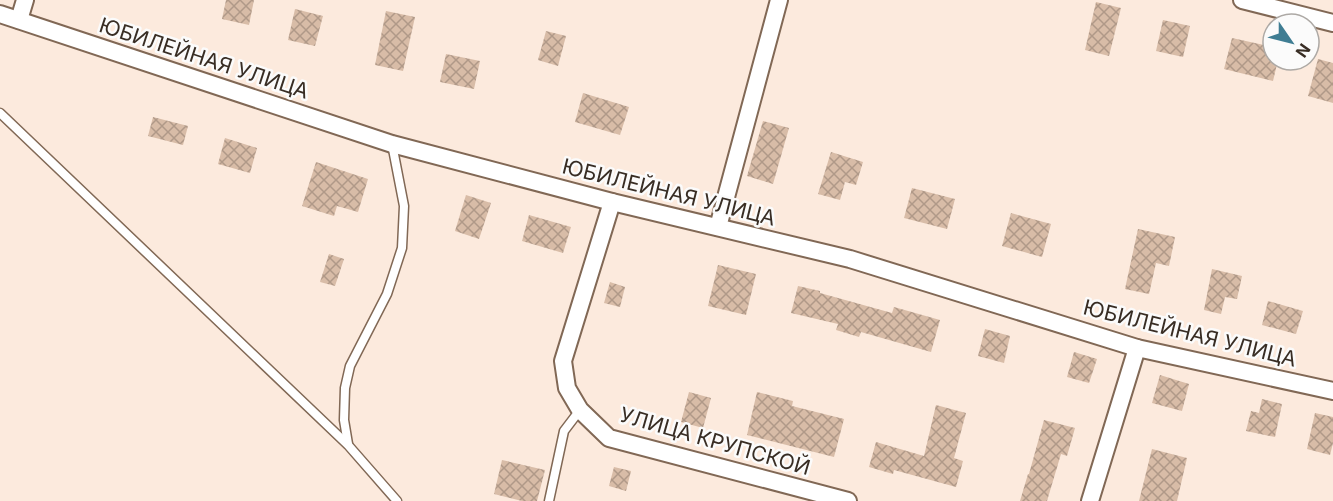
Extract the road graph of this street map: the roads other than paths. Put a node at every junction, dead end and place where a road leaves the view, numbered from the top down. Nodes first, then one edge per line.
1 (25, 0) edge
2 (778, 0) edge
3 (1242, 0) edge
4 (0, 14) edge
5 (19, 20) junction
6 (1333, 23) edge
7 (0, 113) edge
8 (392, 144) junction
9 (612, 202) junction
10 (718, 227) junction
11 (1137, 348) junction
12 (1333, 391) edge
13 (580, 410) junction
14 (348, 445) junction
15 (397, 501) edge
16 (549, 501) edge
17 (848, 501) edge
18 (1090, 501) edge

1 - 5 street
2 - 10 street
3 - 6 street
4 - 5 street, ЮБИЛЕЙНАЯ УЛИЦА
5 - 8 street, ЮБИЛЕЙНАЯ УЛИЦА
7 - 14 lane
8 - 9 street, ЮБИЛЕЙНАЯ УЛИЦА
8 - 14 lane
9 - 10 street, ЮБИЛЕЙНАЯ УЛИЦА
9 - 13 street, УЛИЦА КРУПСКОЙ
10 - 11 street, ЮБИЛЕЙНАЯ УЛИЦА
11 - 12 street, ЮБИЛЕЙНАЯ УЛИЦА
11 - 18 street
13 - 16 lane
13 - 17 street, УЛИЦА КРУПСКОЙ
14 - 15 lane

